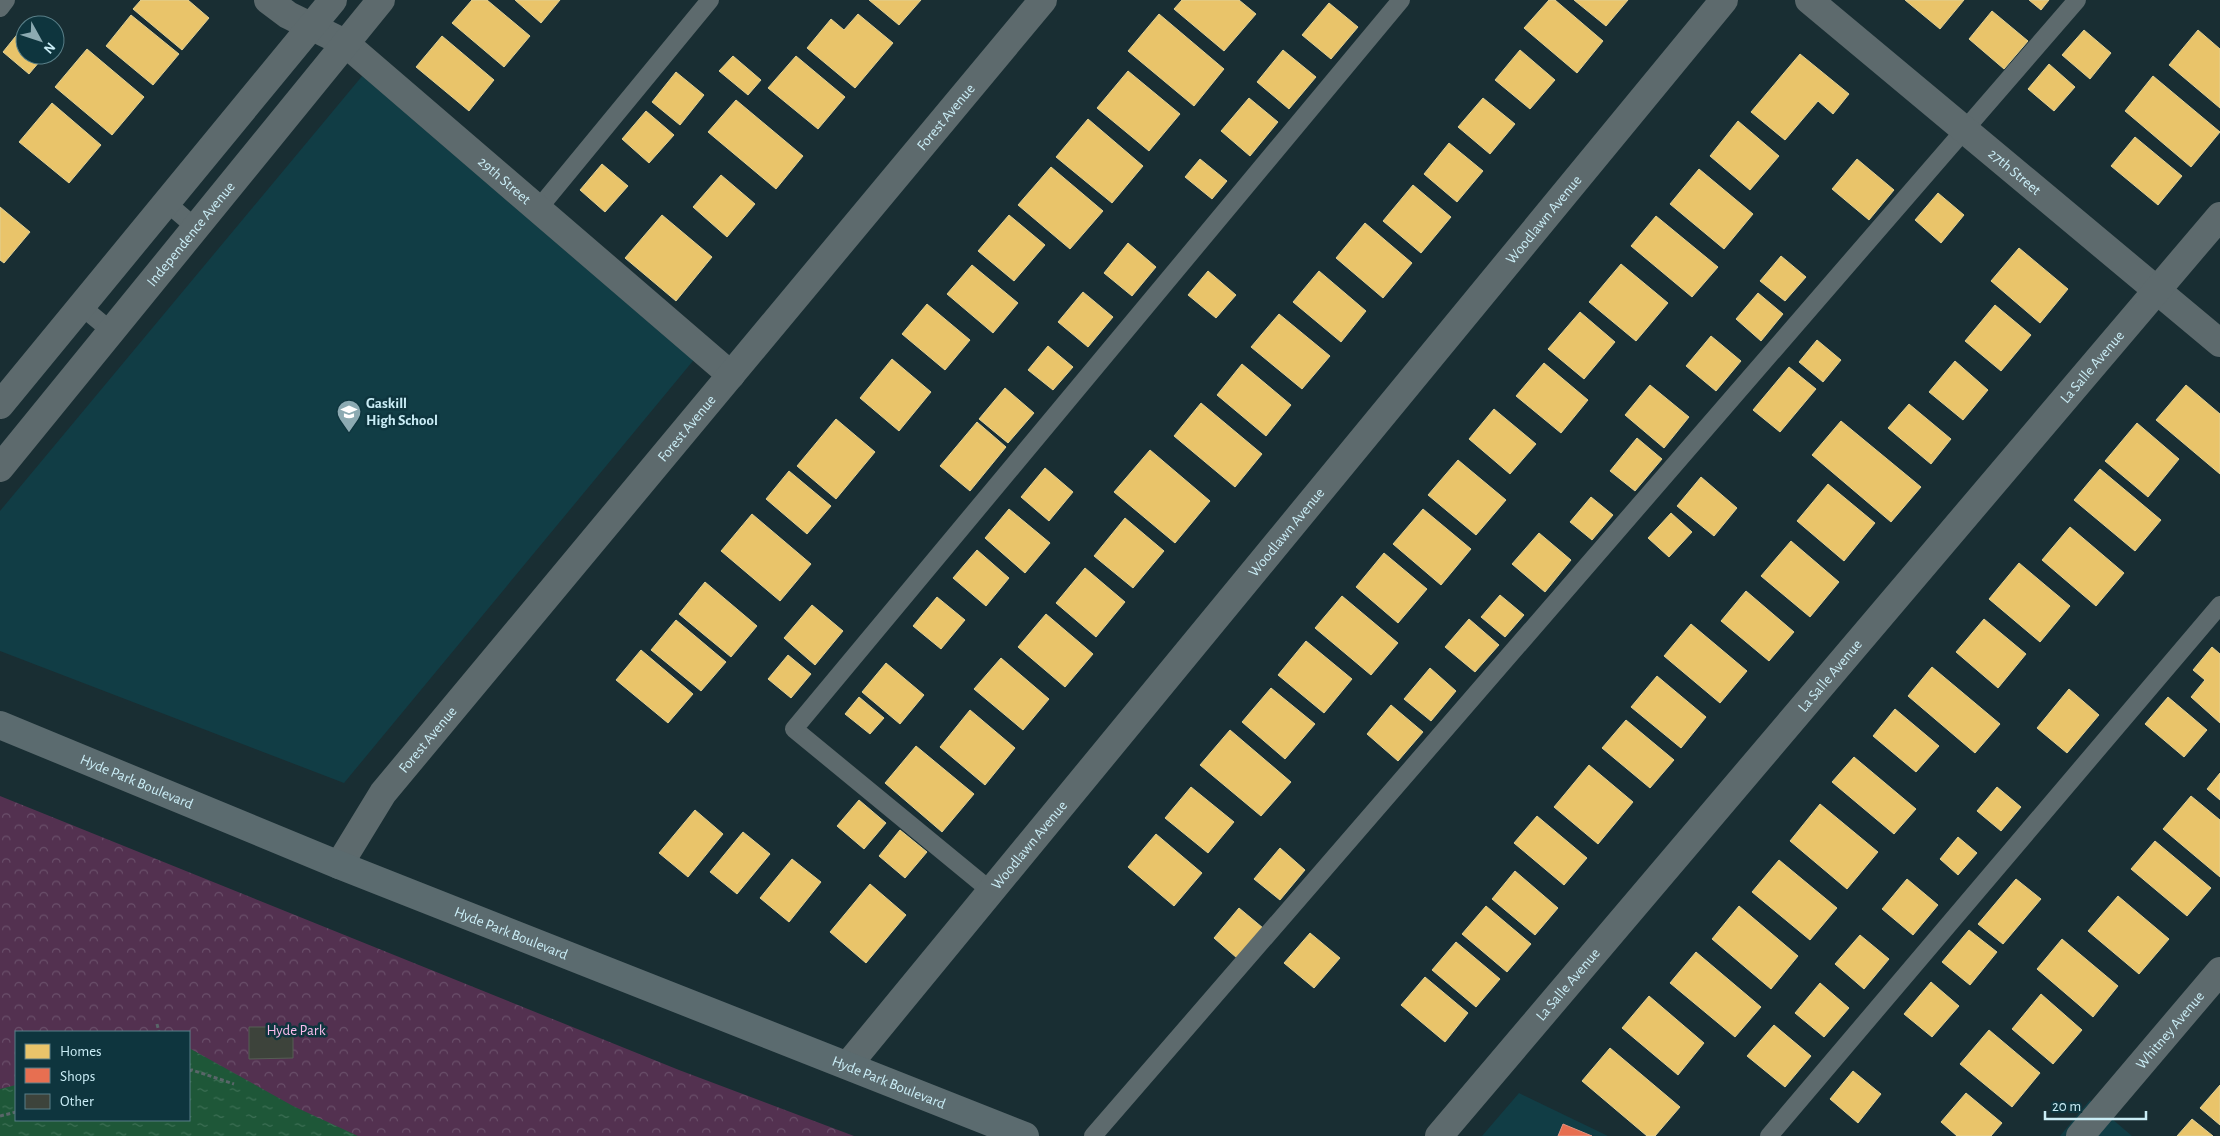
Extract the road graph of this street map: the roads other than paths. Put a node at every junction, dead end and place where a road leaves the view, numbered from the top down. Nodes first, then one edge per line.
1 (6, 0) edge
2 (268, 0) edge
3 (333, 0) edge
4 (381, 0) edge
5 (710, 0) edge
6 (1043, 0) edge
7 (1401, 0) edge
8 (1724, 0) edge
9 (1809, 0) edge
10 (2078, 0) edge
11 (0, 8) edge
12 (311, 27) junction
13 (345, 43) junction
14 (1966, 130) junction
15 (167, 202) junction
16 (538, 209) junction
17 (2220, 216) edge
18 (195, 226) junction
19 (2157, 289) junction
20 (81, 306) junction
21 (111, 331) junction
22 (2220, 344) edge
23 (731, 375) junction
24 (0, 405) edge
25 (0, 468) edge
26 (2220, 605) edge
27 (0, 725) edge
28 (339, 865) junction
29 (991, 891) junction
30 (2220, 971) edge
31 (848, 1065) junction
32 (1025, 1136) edge
33 (1093, 1136) edge
34 (1439, 1136) edge
35 (1769, 1136) edge
36 (2080, 1136) edge

1 - 11 lane
2 - 12 street, 29th Street
3 - 12 street
4 - 13 street, Independence Avenue
5 - 16 lane
6 - 23 street, Forest Avenue
7 - 29 lane
8 - 29 street, Woodlawn Avenue
9 - 14 street, 27th Street
10 - 14 lane
12 - 13 street, 29th Street
12 - 15 street
13 - 16 street, 29th Street
13 - 18 street, Independence Avenue
14 - 19 street, 27th Street
14 - 33 lane
15 - 18 lane
15 - 20 street
16 - 23 street, 29th Street
17 - 19 street, La Salle Avenue
18 - 21 street, Independence Avenue
19 - 22 street, 27th Street
19 - 34 street, La Salle Avenue
20 - 21 lane
20 - 24 street
21 - 25 street, Independence Avenue
23 - 28 street, Forest Avenue
26 - 35 lane
27 - 28 main road, Hyde Park Boulevard
28 - 31 main road, Hyde Park Boulevard
29 - 31 street, Woodlawn Avenue
30 - 36 street, Whitney Avenue
31 - 32 main road, Hyde Park Boulevard

